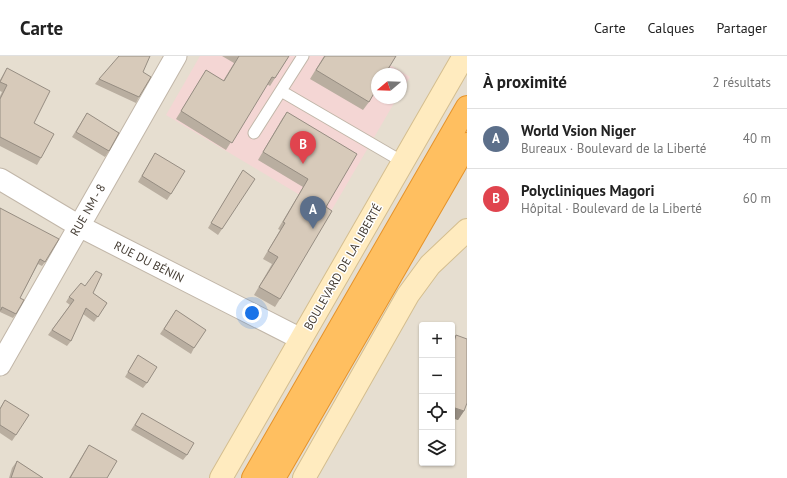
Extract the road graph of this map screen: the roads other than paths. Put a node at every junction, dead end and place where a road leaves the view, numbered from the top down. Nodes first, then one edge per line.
1 (176, 56) edge
2 (303, 56) edge
3 (464, 56) edge
4 (281, 91) junction
5 (467, 107) edge
6 (254, 133) dead end
7 (467, 144) edge
8 (403, 162) junction
9 (0, 179) edge
10 (79, 226) junction
11 (467, 230) edge
12 (301, 339) junction
13 (0, 365) edge
14 (221, 478) edge
15 (253, 478) edge
16 (274, 478) edge
17 (304, 478) edge

1 - 10 street, RUE NM - 8
2 - 4 lane
3 - 8 main road, BOULEVARD DE LA LIBERTÉ
4 - 6 lane
4 - 8 lane
5 - 15 highway
7 - 16 highway
8 - 12 main road, BOULEVARD DE LA LIBERTÉ
9 - 10 street, RUE DU BÉNIN
10 - 12 street, RUE DU BÉNIN
10 - 13 street, RUE NM - 8
11 - 17 main road
12 - 14 main road, BOULEVARD DE LA LIBERTÉ

